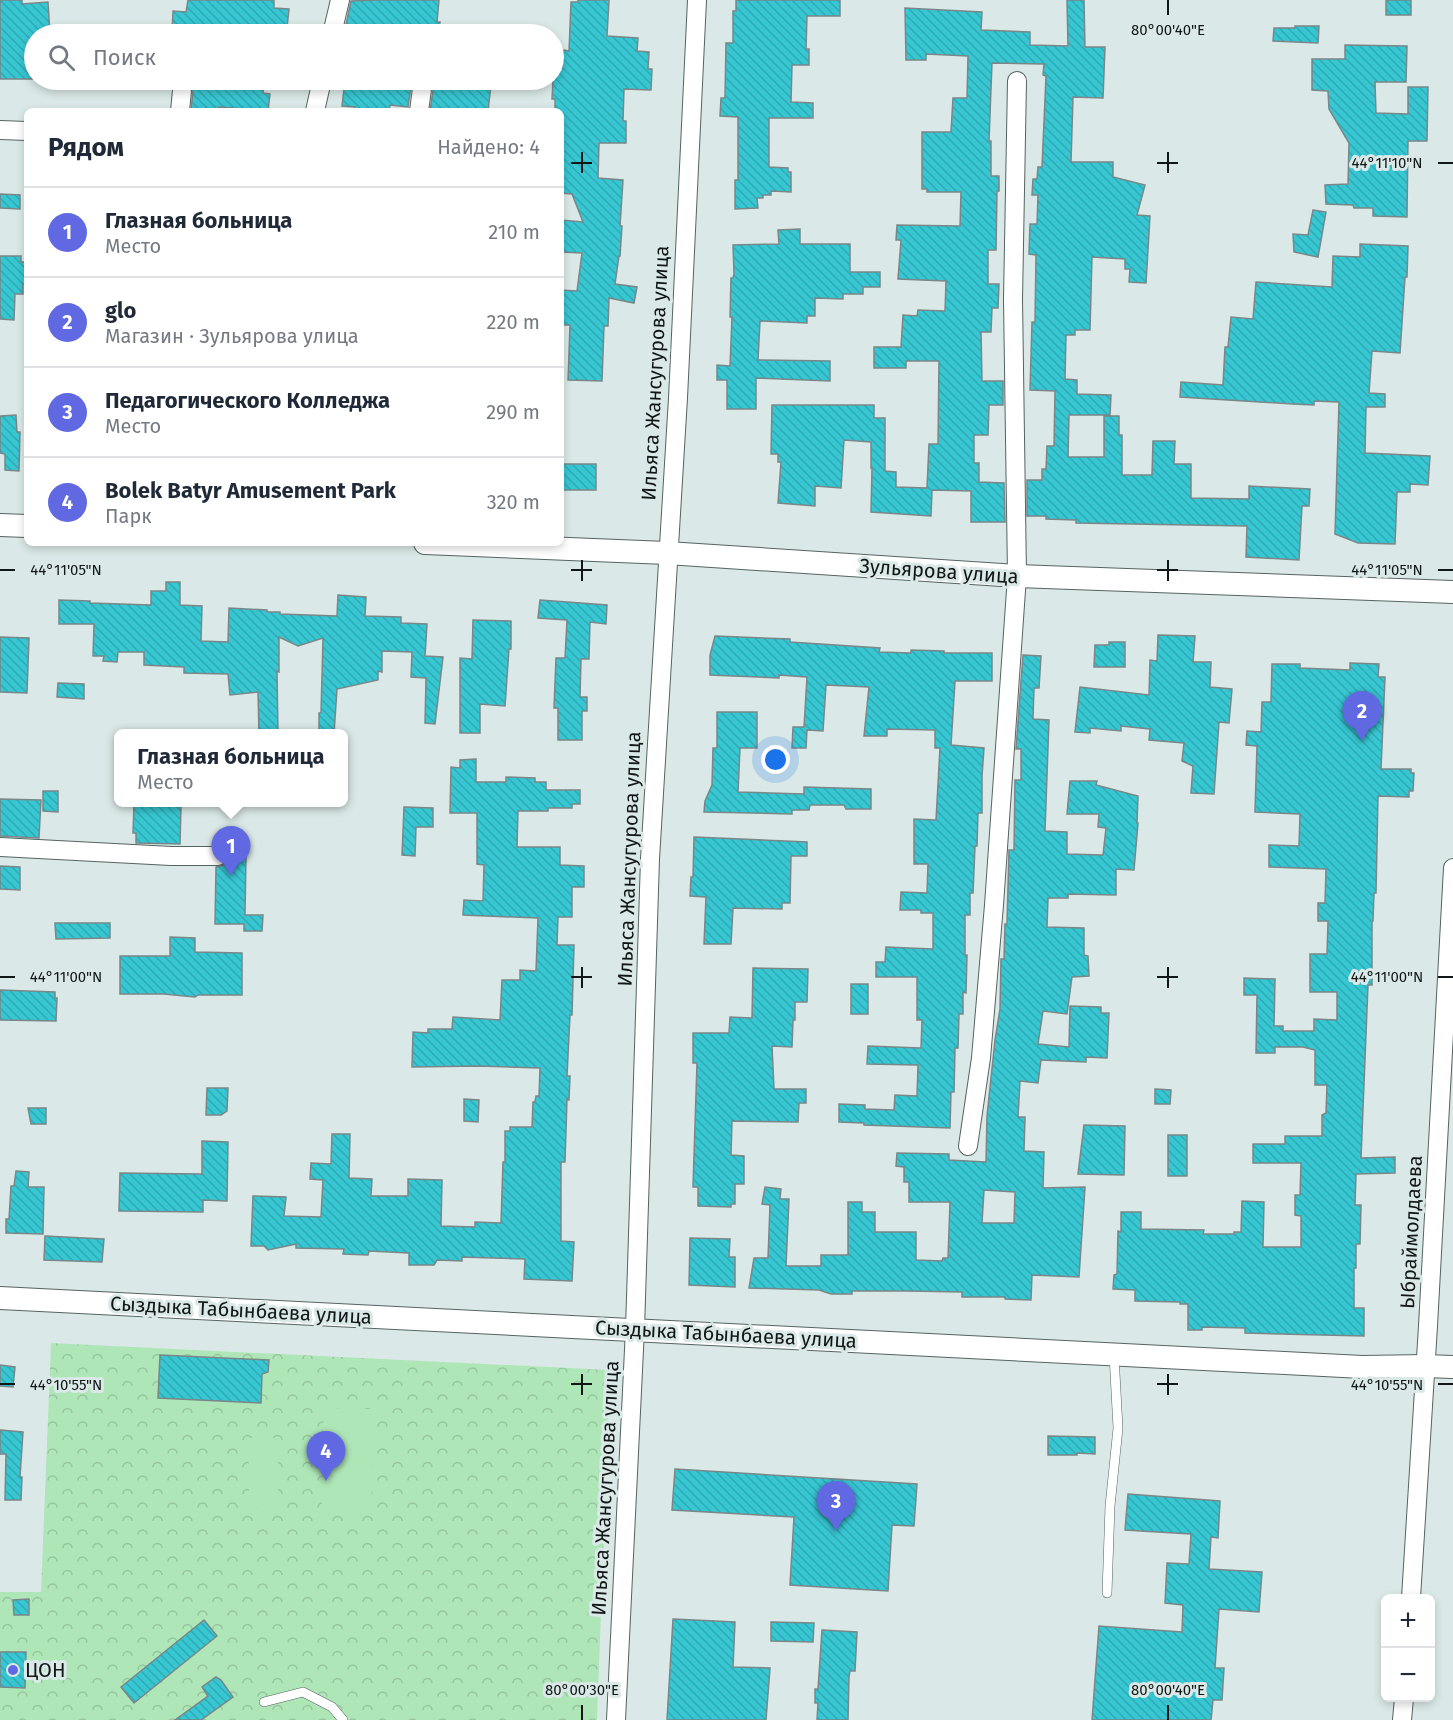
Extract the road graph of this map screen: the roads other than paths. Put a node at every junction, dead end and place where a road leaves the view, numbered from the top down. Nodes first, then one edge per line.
1 (340, 0) edge
2 (697, 0) edge
3 (334, 24) edge
4 (1017, 81) dead end
5 (182, 90) edge
6 (320, 90) edge
7 (422, 90) edge
8 (180, 108) edge
9 (316, 108) edge
10 (419, 108) edge
11 (0, 130) edge
12 (24, 131) edge
13 (0, 525) edge
14 (24, 526) edge
15 (491, 546) edge
16 (667, 554) junction
17 (1017, 576) junction
18 (1453, 592) edge
19 (0, 846) edge
20 (218, 856) dead end
21 (1453, 868) edge
22 (968, 1146) dead end
23 (0, 1298) edge
24 (635, 1329) junction
25 (1114, 1354) junction
26 (1425, 1366) junction
27 (1453, 1367) edge
28 (1107, 1593) dead end
29 (1411, 1594) edge
30 (264, 1702) dead end
31 (1404, 1702) edge
32 (343, 1720) edge
33 (616, 1720) edge
34 (1402, 1720) edge

1 - 3 street
2 - 16 street, Ильяса Жансугурова улица
4 - 17 street
5 - 8 street
6 - 9 street
7 - 10 street
11 - 12 street
13 - 14 street
15 - 16 street, Зульярова улица
16 - 17 street, Зульярова улица
16 - 24 street, Ильяса Жансугурова улица
17 - 18 street, Зульярова улица
17 - 22 street
19 - 20 street
21 - 26 street, Ыбраймолдаева
23 - 24 street, Сыздыка Табынбаева улица
24 - 25 street, Сыздыка Табынбаева улица
24 - 33 street, Ильяса Жансугурова улица
25 - 26 street, Сыздыка Табынбаева улица
25 - 28 lane
26 - 27 street, Сыздыка Табынбаева улица
26 - 29 street, Ыбраймолдаева
30 - 32 lane
31 - 34 street

